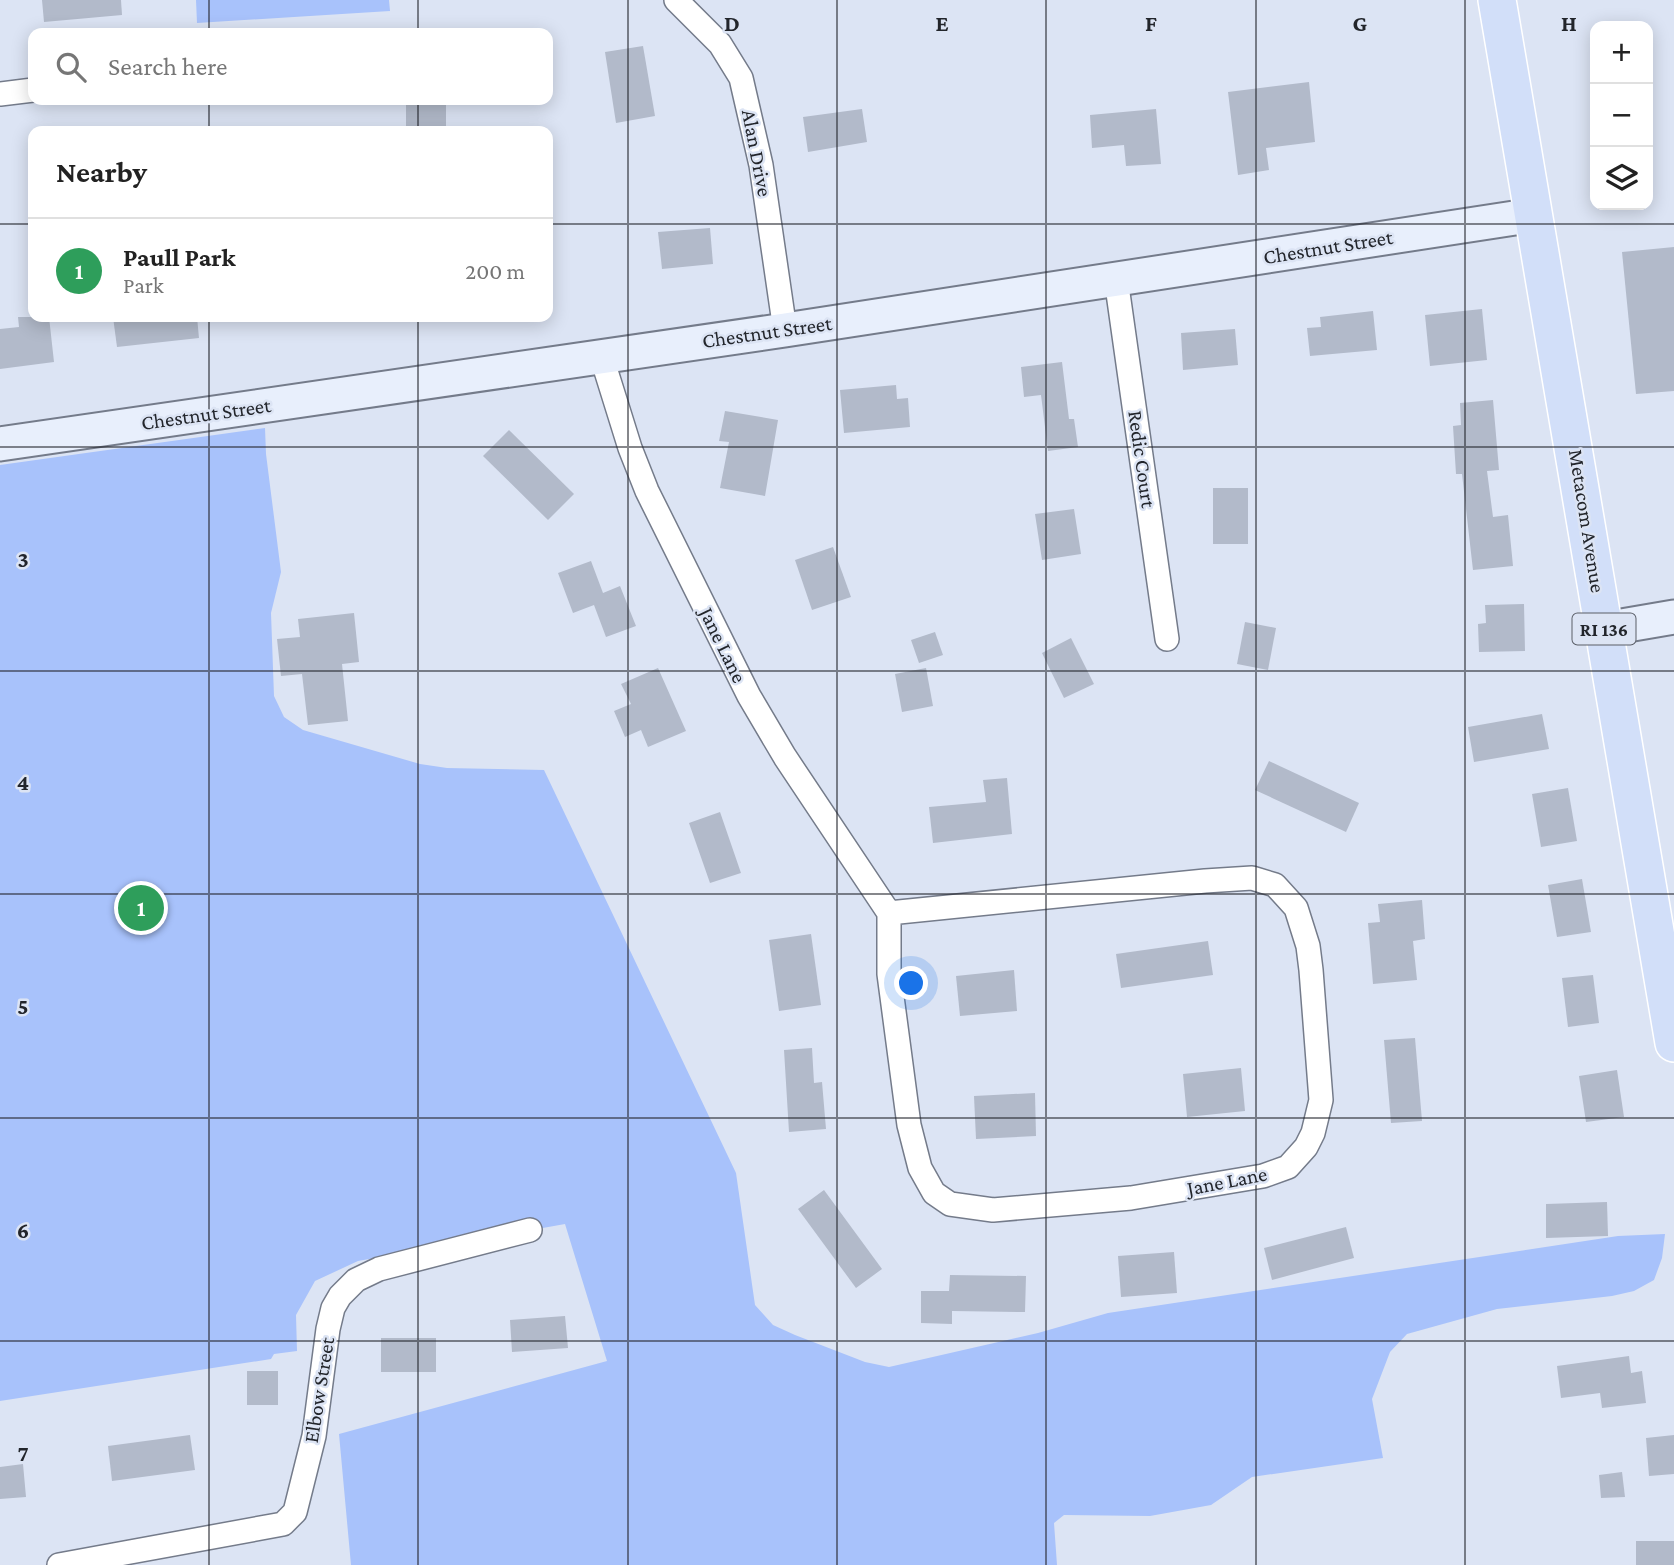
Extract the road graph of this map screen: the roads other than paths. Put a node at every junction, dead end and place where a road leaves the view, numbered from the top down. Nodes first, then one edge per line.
1 (676, 0) edge
2 (1497, 0) edge
3 (28, 91) edge
4 (0, 94) edge
5 (1534, 215) junction
6 (1116, 279) junction
7 (785, 330) junction
8 (601, 355) junction
9 (0, 443) edge
10 (1674, 617) edge
11 (1604, 629) junction
12 (1167, 639) dead end
13 (889, 913) junction
14 (1674, 1043) edge
15 (530, 1230) dead end
16 (59, 1565) edge

1 - 7 street, Alan Drive
2 - 5 main road, Metacom Avenue / RI 136
3 - 4 street
5 - 6 street, Chestnut Street
5 - 11 main road, Metacom Avenue / RI 136
6 - 7 street, Chestnut Street
6 - 12 street, Redic Court
7 - 8 street, Chestnut Street
8 - 9 street, Chestnut Street
8 - 13 street, Jane Lane
10 - 11 street
11 - 14 main road, Metacom Avenue / RI 136
13 - 13 street, Jane Lane
15 - 16 street, Elbow Street

